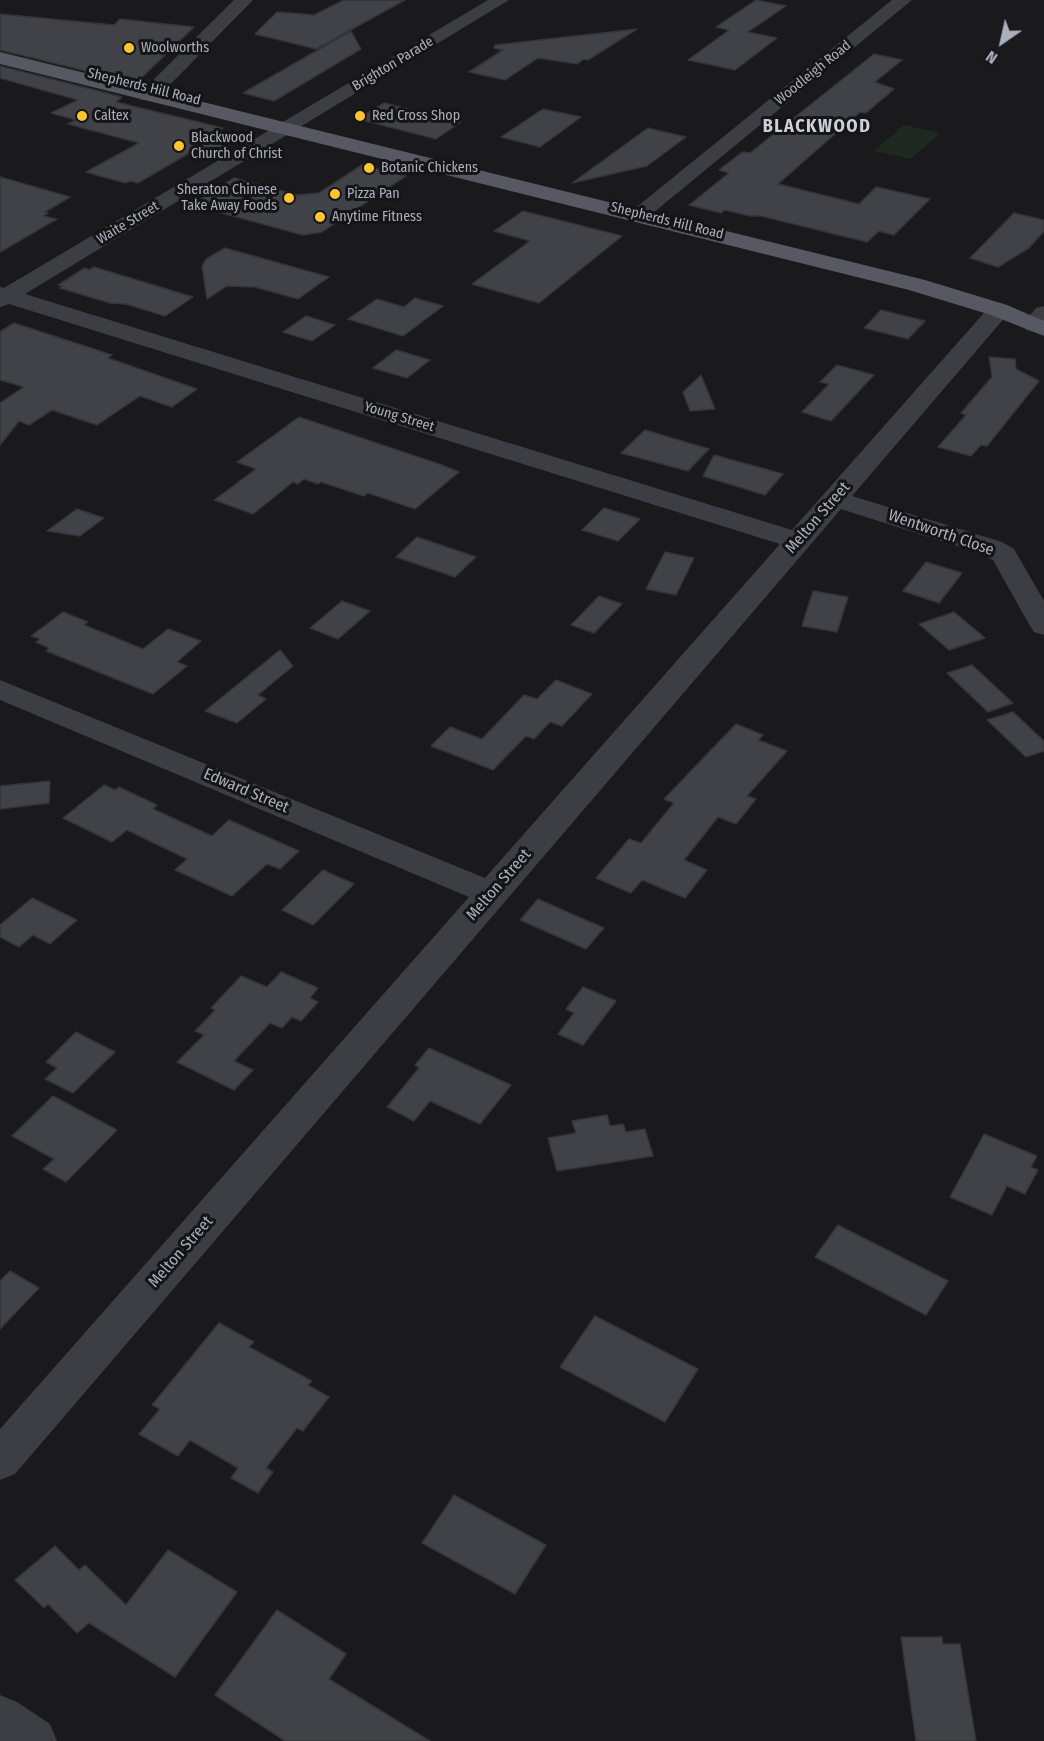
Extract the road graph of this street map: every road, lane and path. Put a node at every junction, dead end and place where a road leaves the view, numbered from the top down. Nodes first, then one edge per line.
1 (244, 0) edge
2 (500, 0) edge
3 (903, 0) edge
4 (0, 50) edge
5 (0, 58) edge
6 (151, 93) junction
7 (286, 128) junction
8 (640, 214) junction
9 (2, 296) edge
10 (999, 310) junction
11 (1041, 322) edge
12 (835, 499) junction
13 (799, 541) junction
14 (1044, 626) edge
15 (0, 689) edge
16 (492, 894) junction
17 (6, 1441) edge
18 (0, 1719) edge
19 (33, 1741) edge

1 - 6 street
2 - 7 street, Brighton Parade
3 - 8 street, Woodleigh Road
4 - 6 main road, Shepherds Hill Road
5 - 6 main road, Shepherds Hill Road
6 - 7 main road, Shepherds Hill Road
7 - 8 main road, Shepherds Hill Road
7 - 9 street, Waite Street
8 - 10 main road, Shepherds Hill Road
9 - 13 street, Young Street
10 - 11 main road, Shepherds Hill Road
10 - 12 street, Melton Street
12 - 13 street, Melton Street
12 - 14 street, Wentworth Close
13 - 16 street, Melton Street
15 - 16 street, Edward Street
16 - 17 street, Melton Street
18 - 19 street

